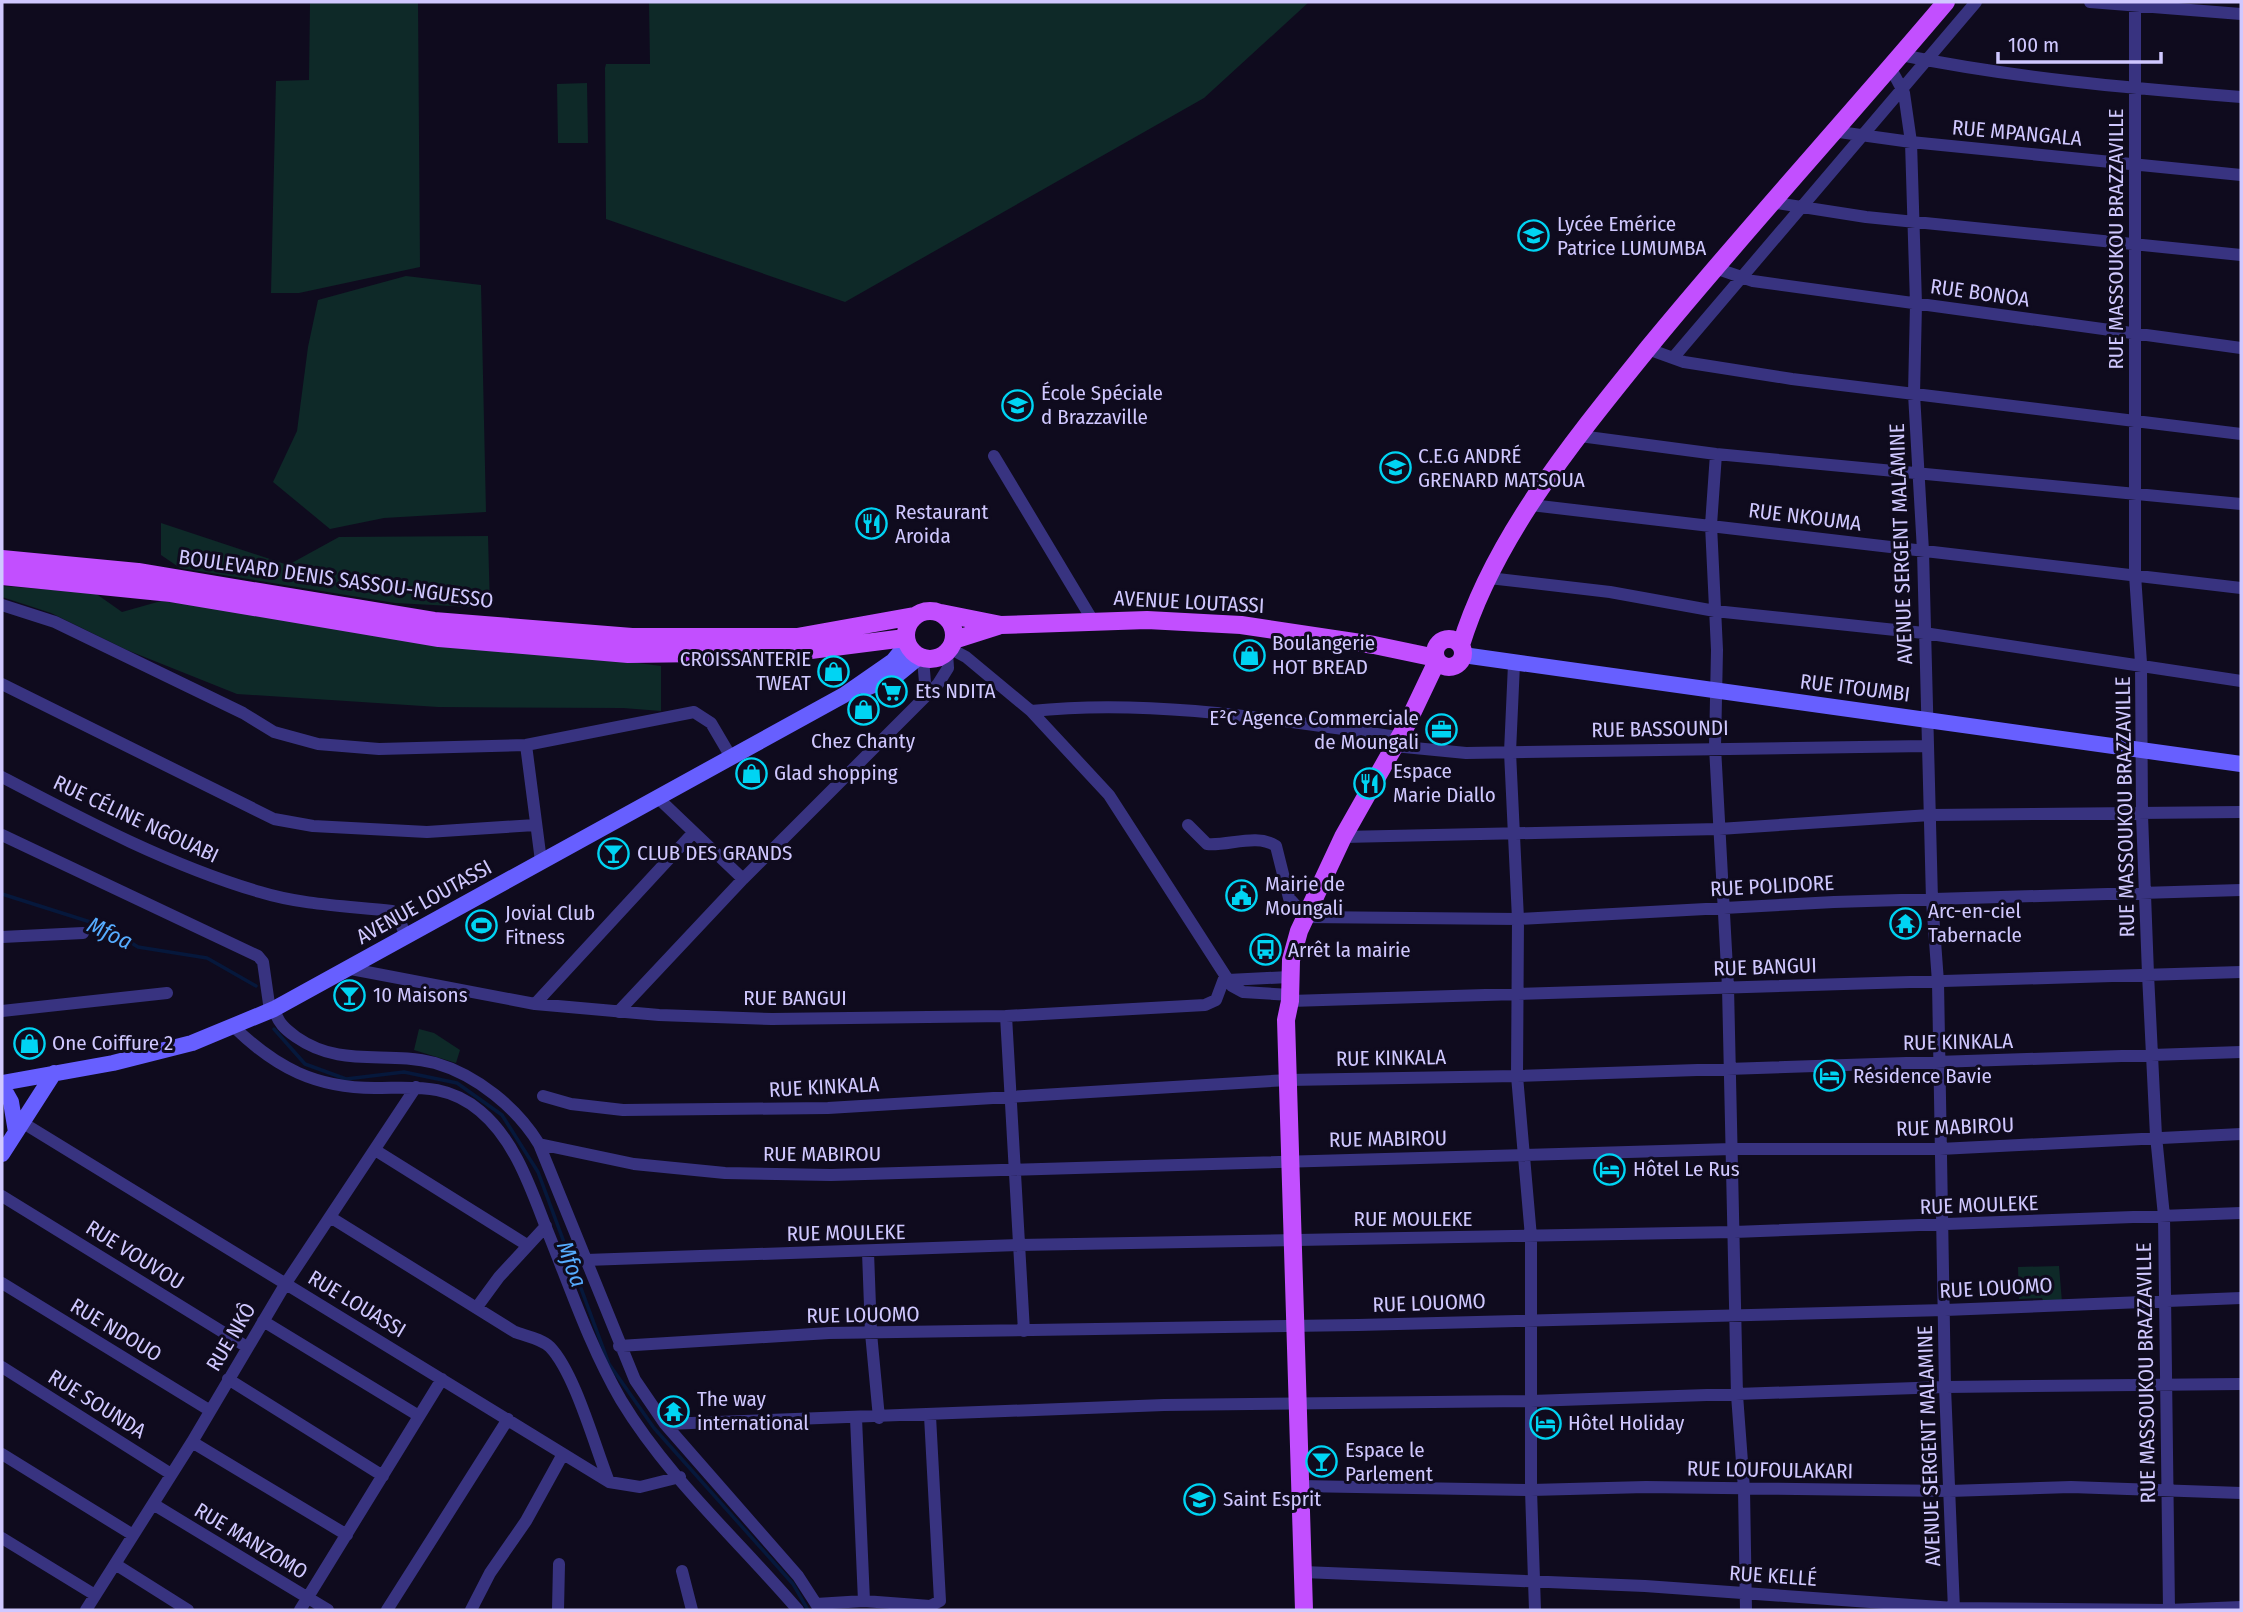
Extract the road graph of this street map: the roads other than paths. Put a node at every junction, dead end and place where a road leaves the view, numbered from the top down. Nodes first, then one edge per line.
1 (1946, 2) edge
2 (1976, 2) edge
3 (2090, 2) edge
4 (2135, 4) edge
5 (2241, 14) edge
6 (1924, 60) junction
7 (1896, 61) junction
8 (1901, 88) junction
9 (2135, 89) junction
10 (2241, 97) edge
11 (1832, 131) junction
12 (1862, 135) junction
13 (1911, 142) junction
14 (2136, 164) junction
15 (2241, 175) edge
16 (1770, 202) junction
17 (1804, 208) junction
18 (1913, 220) junction
19 (2134, 244) junction
20 (2241, 255) edge
21 (1715, 268) junction
22 (1741, 277) junction
23 (1916, 304) junction
24 (2134, 333) junction
25 (2241, 348) edge
26 (1648, 349) junction
27 (1673, 358) junction
28 (1914, 394) junction
29 (2136, 420) junction
30 (2241, 433) edge
31 (1580, 436) junction
32 (1716, 454) junction
33 (994, 456) dead end
34 (1917, 471) junction
35 (2135, 494) junction
36 (2241, 504) edge
37 (1531, 505) junction
38 (1710, 525) junction
39 (1923, 551) junction
40 (2, 559) edge
41 (2135, 575) junction
42 (2, 576) edge
43 (1489, 578) junction
44 (137, 581) junction
45 (2241, 588) edge
46 (2, 605) edge
47 (1716, 611) junction
48 (941, 613) junction
49 (914, 616) junction
50 (1093, 621) junction
51 (1001, 625) junction
52 (1924, 633) junction
53 (951, 647) junction
54 (914, 649) junction
55 (1448, 652) junction
56 (2141, 663) junction
57 (1514, 664) junction
58 (2241, 681) edge
59 (2, 684) edge
60 (1717, 690) junction
61 (926, 694) junction
62 (1031, 712) junction
63 (1927, 718) junction
64 (1396, 741) junction
65 (526, 745) junction
66 (1927, 746) junction
67 (1715, 747) junction
68 (2142, 751) junction
69 (1510, 752) junction
70 (732, 757) junction
71 (2241, 764) edge
72 (2, 777) edge
73 (657, 798) junction
74 (2241, 813) edge
75 (1930, 815) junction
76 (2142, 815) junction
77 (535, 825) junction
78 (1188, 825) dead end
79 (1720, 829) junction
80 (1514, 832) junction
81 (692, 834) junction
82 (2, 835) edge
83 (1340, 843) junction
84 (541, 861) junction
85 (743, 879) junction
86 (2241, 890) edge
87 (2145, 895) junction
88 (1932, 900) junction
89 (1723, 907) junction
90 (1302, 913) junction
91 (1518, 919) junction
92 (83, 933) dead end
93 (2, 937) edge
94 (406, 938) junction
95 (351, 969) junction
96 (2241, 972) edge
97 (2148, 974) junction
98 (1226, 978) junction
99 (1938, 982) junction
100 (1728, 987) junction
101 (1286, 989) junction
102 (167, 993) dead end
103 (1518, 995) junction
104 (535, 1004) junction
105 (272, 1010) junction
106 (2, 1011) edge
107 (618, 1012) junction
108 (1006, 1016) junction
109 (234, 1027) junction
110 (2241, 1052) edge
111 (2152, 1057) junction
112 (1940, 1062) junction
113 (1728, 1068) junction
114 (54, 1073) junction
115 (1517, 1076) junction
116 (1288, 1080) junction
117 (2, 1085) edge
118 (416, 1087) junction
119 (543, 1096) dead end
120 (1011, 1096) junction
121 (18, 1124) junction
122 (2241, 1134) edge
123 (2156, 1136) junction
124 (539, 1144) junction
125 (1732, 1149) junction
126 (1940, 1149) junction
127 (375, 1150) junction
128 (2, 1154) edge
129 (1523, 1155) junction
130 (1290, 1160) junction
131 (1016, 1171) junction
132 (2, 1196) edge
133 (2241, 1213) edge
134 (2164, 1216) junction
135 (330, 1217) junction
136 (546, 1226) junction
137 (1943, 1226) junction
138 (1734, 1232) junction
139 (1531, 1237) junction
140 (1294, 1239) junction
141 (527, 1245) junction
142 (1019, 1245) junction
143 (868, 1252) junction
144 (586, 1260) junction
145 (2, 1283) edge
146 (286, 1283) junction
147 (2241, 1298) edge
148 (2164, 1299) junction
149 (477, 1307) junction
150 (1945, 1310) junction
151 (1736, 1315) junction
152 (1530, 1318) junction
153 (263, 1321) junction
154 (1295, 1323) junction
155 (1024, 1331) junction
156 (871, 1333) junction
157 (619, 1346) junction
158 (247, 1347) junction
159 (2, 1367) edge
160 (228, 1379) junction
161 (442, 1379) junction
162 (2241, 1384) edge
163 (2164, 1386) junction
164 (1945, 1387) junction
165 (1737, 1395) junction
166 (1531, 1401) junction
167 (1300, 1402) junction
168 (209, 1410) junction
169 (419, 1416) junction
170 (930, 1416) junction
171 (856, 1418) junction
172 (880, 1418) junction
173 (508, 1419) junction
174 (665, 1424) junction
175 (192, 1442) junction
176 (2, 1454) edge
177 (563, 1454) junction
178 (171, 1474) junction
179 (383, 1476) junction
180 (680, 1477) junction
181 (609, 1482) junction
182 (1299, 1486) junction
183 (1744, 1489) junction
184 (1531, 1490) junction
185 (1949, 1491) junction
186 (2166, 1492) junction
187 (2241, 1493) edge
188 (153, 1504) junction
189 (133, 1535) junction
190 (347, 1535) junction
191 (2, 1538) edge
192 (115, 1564) junction
193 (559, 1564) dead end
194 (682, 1571) dead end
195 (1303, 1572) junction
196 (1534, 1581) junction
197 (1747, 1593) junction
198 (95, 1595) junction
199 (308, 1598) junction
200 (864, 1601) junction
201 (818, 1607) edge
202 (2241, 1607) edge
203 (1954, 1609) edge
204 (86, 1610) edge
205 (188, 1610) edge
206 (300, 1610) edge
207 (328, 1610) edge
208 (387, 1610) edge
209 (471, 1610) edge
210 (558, 1610) edge
211 (692, 1610) edge
212 (798, 1610) edge
213 (1304, 1610) edge
214 (1535, 1610) edge
215 (1746, 1610) edge
216 (2169, 1610) edge

1 - 7 main road
2 - 6 street
3 - 4 street
4 - 5 street
4 - 9 street, RUE MASSOUKOU BRAZZAVILLE
6 - 7 street
6 - 8 street
6 - 9 street
7 - 8 street, AVENUE SERGENT MALAMINE
7 - 11 main road
8 - 12 street
8 - 13 street, AVENUE SERGENT MALAMINE
9 - 10 street
9 - 14 street, RUE MASSOUKOU BRAZZAVILLE
11 - 12 street, RUE MPANGALA
11 - 16 main road
12 - 13 street, RUE MPANGALA
12 - 17 street
13 - 14 street, RUE MPANGALA
13 - 18 street, AVENUE SERGENT MALAMINE
14 - 15 street, RUE MPANGALA
14 - 19 street, RUE MASSOUKOU BRAZZAVILLE
16 - 17 street
16 - 21 main road
17 - 18 street
17 - 22 street
18 - 19 street
18 - 23 street, AVENUE SERGENT MALAMINE
19 - 20 street
19 - 24 street, RUE MASSOUKOU BRAZZAVILLE
21 - 22 street, RUE BONOA
21 - 26 main road
22 - 23 street, RUE BONOA
22 - 27 street
23 - 24 street, RUE BONOA
23 - 28 street, AVENUE SERGENT MALAMINE
24 - 25 street, RUE BONOA
24 - 29 street, RUE MASSOUKOU BRAZZAVILLE
26 - 27 street
26 - 31 main road
27 - 28 street
28 - 29 street
28 - 34 street, AVENUE SERGENT MALAMINE
29 - 30 street
29 - 35 street, RUE MASSOUKOU BRAZZAVILLE
31 - 32 street
31 - 37 main road
32 - 34 street
32 - 38 street
33 - 50 street
34 - 35 street
34 - 39 street, AVENUE SERGENT MALAMINE
35 - 36 street
35 - 41 street, RUE MASSOUKOU BRAZZAVILLE
37 - 38 street, RUE NKOUMA
37 - 43 main road
38 - 39 street, RUE NKOUMA
38 - 47 street
39 - 41 street, RUE NKOUMA
39 - 52 street, AVENUE SERGENT MALAMINE
40 - 44 main road, BOULEVARD DENIS SASSOU-NGUESSO
41 - 45 street, RUE NKOUMA
41 - 56 street, RUE MASSOUKOU BRAZZAVILLE
42 - 44 main road, BOULEVARD DENIS SASSOU-NGUESSO
43 - 47 street
43 - 55 main road
44 - 49 main road, BOULEVARD DENIS SASSOU-NGUESSO
44 - 54 main road, BOULEVARD DENIS SASSOU-NGUESSO
46 - 65 street
47 - 52 street
47 - 60 street
48 - 49 main road
48 - 51 main road, AVENUE LOUTASSI
48 - 53 main road
49 - 54 main road
50 - 51 main road, AVENUE LOUTASSI
50 - 55 main road, AVENUE LOUTASSI
51 - 53 main road, AVENUE LOUTASSI
52 - 56 street
52 - 63 street, AVENUE SERGENT MALAMINE
53 - 54 main road
53 - 61 street
53 - 62 street
54 - 61 street
54 - 70 main road, AVENUE LOUTASSI
55 - 57 main road, RUE ITOUMBI
55 - 64 main road
56 - 58 street
56 - 68 street, RUE MASSOUKOU BRAZZAVILLE
57 - 60 main road, RUE ITOUMBI
57 - 69 street
59 - 77 street
60 - 63 main road, RUE ITOUMBI
60 - 67 street
61 - 85 street
62 - 64 street, RUE BASSOUNDI
62 - 98 street
63 - 66 street, AVENUE SERGENT MALAMINE
63 - 68 main road, RUE ITOUMBI
64 - 69 street, RUE BASSOUNDI
64 - 83 main road
65 - 70 street
65 - 77 street
66 - 67 street, RUE BASSOUNDI
66 - 75 street, AVENUE SERGENT MALAMINE
67 - 69 street, RUE BASSOUNDI
67 - 79 street
68 - 71 main road, RUE ITOUMBI
68 - 76 street, RUE MASSOUKOU BRAZZAVILLE
69 - 80 street
70 - 73 main road, AVENUE LOUTASSI
72 - 94 street, RUE CÉLINE NGOUABI
73 - 81 street
73 - 84 main road, AVENUE LOUTASSI
74 - 76 street
75 - 76 street
75 - 79 street
75 - 88 street, AVENUE SERGENT MALAMINE
76 - 87 street, RUE MASSOUKOU BRAZZAVILLE
77 - 84 street
78 - 90 street
79 - 80 street
79 - 89 street
80 - 83 street
80 - 91 street
81 - 85 street
81 - 104 street
82 - 105 street
83 - 90 main road
84 - 94 main road, AVENUE LOUTASSI
85 - 107 street
86 - 87 street, RUE POLIDORE
87 - 88 street, RUE POLIDORE
87 - 97 street, RUE MASSOUKOU BRAZZAVILLE
88 - 89 street, RUE POLIDORE
88 - 99 street, AVENUE SERGENT MALAMINE
89 - 91 street, RUE POLIDORE
89 - 100 street
90 - 91 street, RUE POLIDORE
90 - 101 main road
91 - 103 street
92 - 93 street
94 - 95 main road, AVENUE LOUTASSI
95 - 104 street, RUE BANGUI
95 - 105 main road, AVENUE LOUTASSI
96 - 97 street, RUE BANGUI
97 - 99 street, RUE BANGUI
97 - 111 street, RUE MASSOUKOU BRAZZAVILLE
98 - 101 street
98 - 101 street
98 - 108 street, RUE BANGUI
99 - 100 street, RUE BANGUI
99 - 112 street, AVENUE SERGENT MALAMINE
100 - 103 street, RUE BANGUI
100 - 113 street
101 - 103 street, RUE BANGUI
101 - 116 main road
102 - 106 street
103 - 115 street
104 - 107 street, RUE BANGUI
105 - 109 main road, AVENUE LOUTASSI
105 - 124 street
107 - 108 street, RUE BANGUI
108 - 120 street
109 - 114 main road, AVENUE LOUTASSI
109 - 118 street
110 - 111 street, RUE KINKALA
111 - 112 street, RUE KINKALA
111 - 123 street, RUE MASSOUKOU BRAZZAVILLE
112 - 113 street, RUE KINKALA
112 - 126 street, AVENUE SERGENT MALAMINE
113 - 115 street, RUE KINKALA
113 - 125 street
114 - 117 main road, AVENUE LOUTASSI
114 - 121 main road
115 - 116 street, RUE KINKALA
115 - 129 street
116 - 120 street, RUE KINKALA
116 - 130 main road
117 - 121 main road
118 - 127 street, RUE NKÔ
118 - 136 street
119 - 120 street, RUE KINKALA
120 - 131 street
121 - 128 main road
121 - 146 street, RUE LOUASSI
122 - 123 street, RUE MABIROU
123 - 126 street, RUE MABIROU
123 - 134 street, RUE MASSOUKOU BRAZZAVILLE
124 - 131 street, RUE MABIROU
124 - 144 street
125 - 126 street, RUE MABIROU
125 - 129 street, RUE MABIROU
125 - 138 street
126 - 137 street, AVENUE SERGENT MALAMINE
127 - 135 street, RUE NKÔ
127 - 141 street
129 - 130 street, RUE MABIROU
129 - 139 street
130 - 131 street, RUE MABIROU
130 - 140 main road
131 - 142 street
132 - 158 street, RUE VOUVOU
133 - 134 street, RUE MOULEKE
134 - 137 street, RUE MOULEKE
134 - 148 street, RUE MASSOUKOU BRAZZAVILLE
135 - 146 street, RUE NKÔ
135 - 149 street
136 - 141 street
136 - 180 street
137 - 138 street, RUE MOULEKE
137 - 150 street, AVENUE SERGENT MALAMINE
138 - 139 street, RUE MOULEKE
138 - 151 street
139 - 140 street, RUE MOULEKE
139 - 152 street
140 - 142 street, RUE MOULEKE
140 - 154 main road
141 - 149 street
142 - 143 street, RUE MOULEKE
142 - 155 street
143 - 144 street, RUE MOULEKE
143 - 156 street
144 - 157 street
145 - 168 street, RUE NDOUO
146 - 153 street, RUE NKÔ
146 - 161 street, RUE LOUASSI
147 - 148 street, RUE LOUOMO
148 - 150 street, RUE LOUOMO
148 - 163 street, RUE MASSOUKOU BRAZZAVILLE
149 - 181 street
150 - 151 street, RUE LOUOMO
150 - 164 street, AVENUE SERGENT MALAMINE
151 - 152 street, RUE LOUOMO
151 - 165 street
152 - 154 street, RUE LOUOMO
152 - 166 street
153 - 158 street, RUE NKÔ
153 - 169 street
154 - 155 street, RUE LOUOMO
154 - 167 main road
155 - 156 street, RUE LOUOMO
156 - 157 street, RUE LOUOMO
156 - 172 street
157 - 174 street
158 - 160 street, RUE NKÔ
159 - 178 street, RUE SOUNDA
160 - 168 street, RUE NKÔ
160 - 179 street
161 - 169 street
161 - 173 street, RUE LOUASSI
162 - 163 street
163 - 164 street
163 - 186 street, RUE MASSOUKOU BRAZZAVILLE
164 - 165 street
164 - 185 street, AVENUE SERGENT MALAMINE
165 - 166 street
165 - 183 street
166 - 167 street
166 - 184 street
167 - 170 street
167 - 182 main road
168 - 175 street, RUE NKÔ
169 - 179 street
170 - 172 street
170 - 200 street
171 - 172 street
171 - 174 street
171 - 200 street
173 - 177 street, RUE LOUASSI
173 - 208 street
174 - 201 street
175 - 178 street, RUE NKÔ
175 - 190 street
176 - 189 street
177 - 181 street, RUE LOUASSI
177 - 209 street
178 - 188 street, RUE NKÔ
179 - 190 street
180 - 181 street, RUE LOUASSI
180 - 212 street
182 - 184 street, RUE LOUFOULAKARI
182 - 195 main road
183 - 184 street, RUE LOUFOULAKARI
183 - 185 street, RUE LOUFOULAKARI
183 - 197 street
184 - 196 street
185 - 186 street, RUE LOUFOULAKARI
185 - 203 street, AVENUE SERGENT MALAMINE
186 - 187 street, RUE LOUFOULAKARI
186 - 216 street, RUE MASSOUKOU BRAZZAVILLE
188 - 189 street, RUE NKÔ
188 - 199 street, RUE MANZOMO
189 - 192 street, RUE NKÔ
190 - 199 street
191 - 198 street
192 - 198 street, RUE NKÔ
192 - 205 street
193 - 210 street
194 - 211 street
195 - 196 street, RUE KELLÉ
195 - 213 main road
196 - 197 street, RUE KELLÉ
196 - 214 street
197 - 203 street, RUE KELLÉ
197 - 215 street
198 - 204 street, RUE NKÔ
199 - 206 street
199 - 207 street, RUE MANZOMO
200 - 201 street
202 - 216 street, RUE KELLÉ
203 - 216 street, RUE KELLÉ

